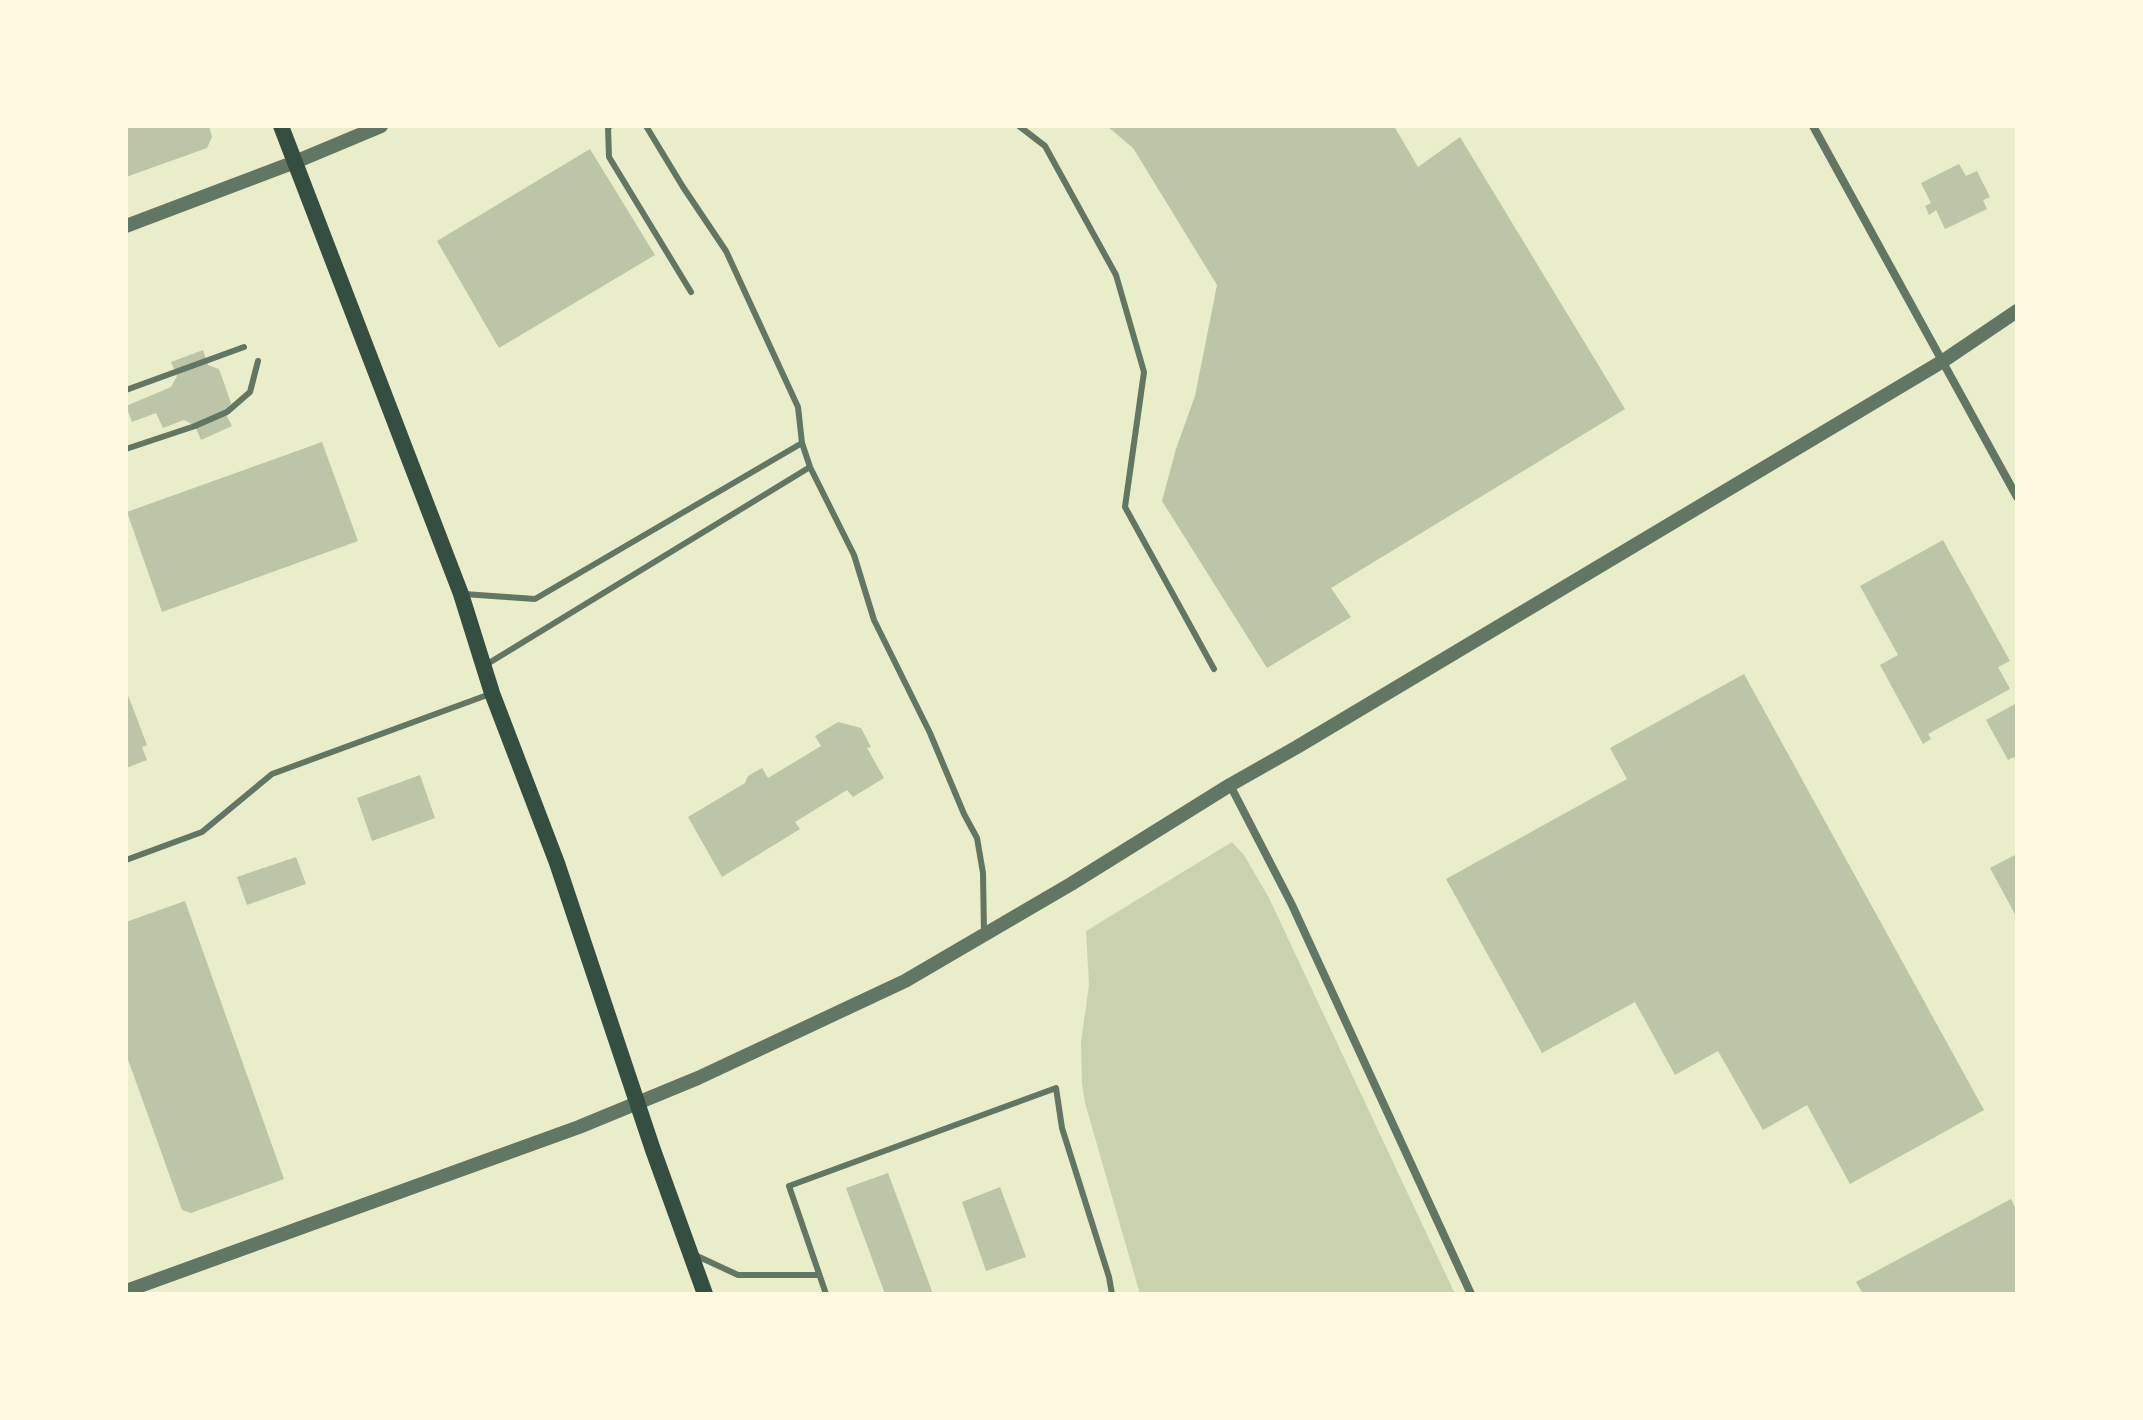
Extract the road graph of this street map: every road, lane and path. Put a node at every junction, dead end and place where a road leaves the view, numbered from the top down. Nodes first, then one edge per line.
1 (281, 126) edge
2 (381, 126) edge
3 (610, 126) edge
4 (646, 126) edge
5 (1019, 126) edge
6 (1813, 126) edge
7 (295, 162) junction
8 (126, 226) edge
9 (691, 292) dead end
10 (2017, 311) edge
11 (244, 347) dead end
12 (258, 361) dead end
13 (1943, 361) junction
14 (126, 390) edge
15 (802, 443) junction
16 (126, 449) edge
17 (810, 467) junction
18 (2017, 497) edge
19 (461, 594) junction
20 (484, 666) junction
21 (1214, 669) dead end
22 (492, 693) junction
23 (1230, 785) junction
24 (126, 860) edge
25 (984, 936) junction
26 (638, 1104) junction
27 (691, 1253) junction
28 (819, 1275) junction
29 (126, 1291) edge
30 (705, 1294) edge
31 (826, 1294) edge
32 (1112, 1294) edge
33 (1471, 1294) edge

1 - 7 main road
2 - 7 street
3 - 9 lane
4 - 15 lane
5 - 21 lane
6 - 13 street
7 - 8 street
7 - 19 main road
10 - 13 street
11 - 14 lane
12 - 16 lane
13 - 18 street
13 - 23 street
15 - 17 lane
15 - 19 lane
17 - 20 lane
17 - 25 lane
19 - 20 main road
20 - 22 main road
22 - 24 lane
22 - 26 main road
23 - 25 street
23 - 33 street
25 - 26 street
26 - 27 main road
26 - 29 street
27 - 28 lane
27 - 30 main road
28 - 31 lane
28 - 32 lane

